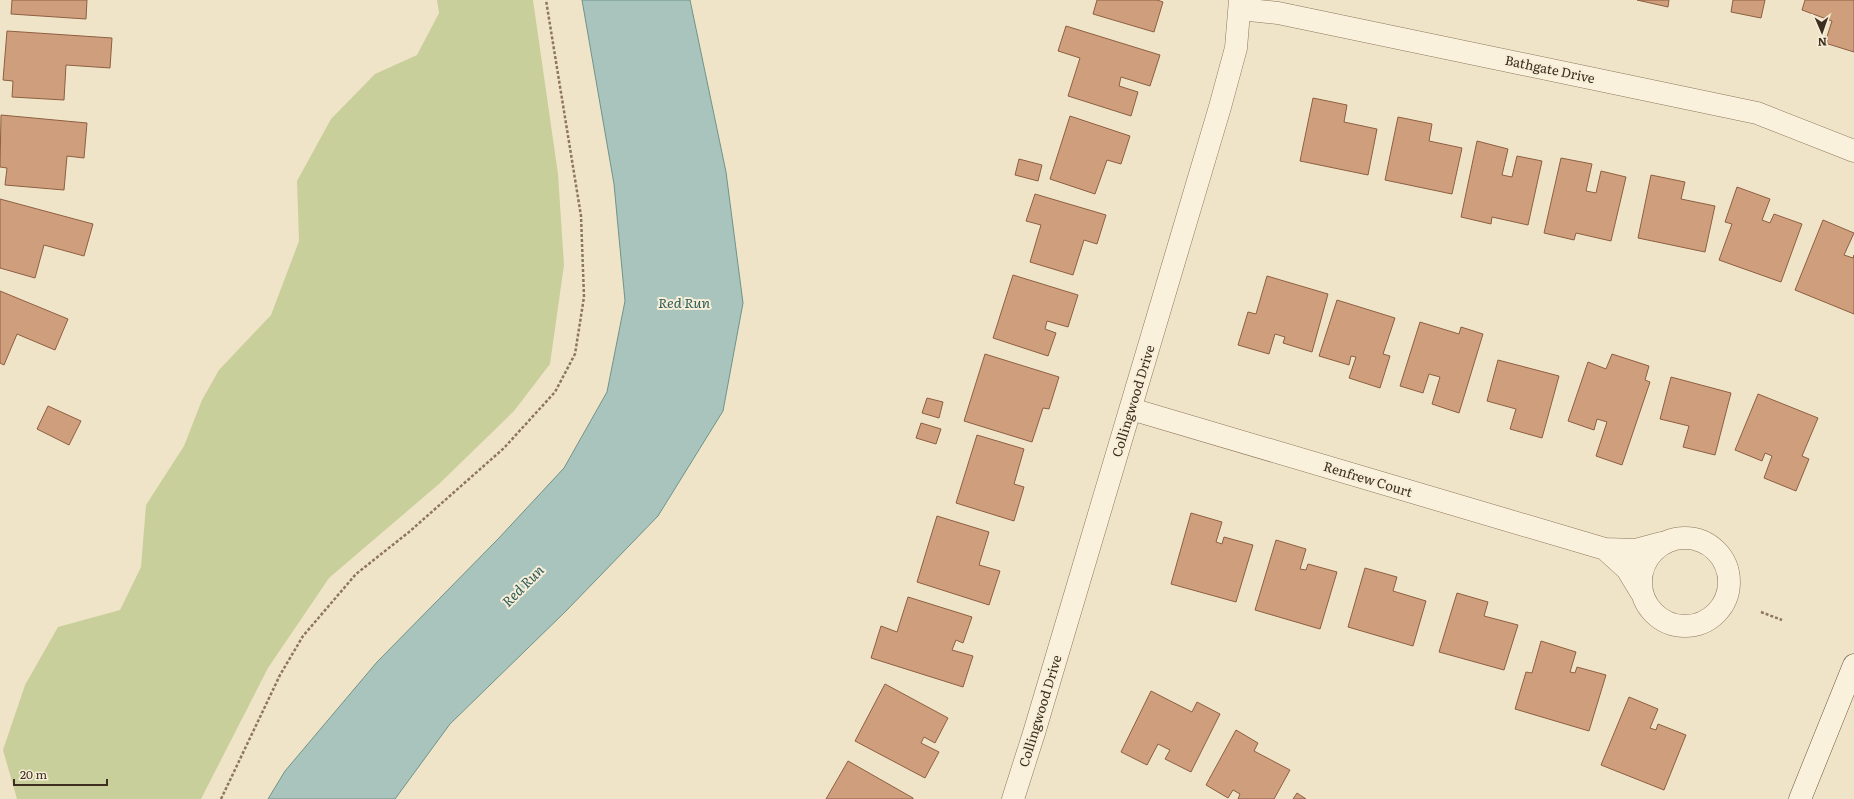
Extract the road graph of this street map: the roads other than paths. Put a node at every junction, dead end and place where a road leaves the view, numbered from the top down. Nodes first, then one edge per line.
1 (1240, 4) edge
2 (1854, 151) edge
3 (1131, 409) junction
4 (1661, 543) junction
5 (1605, 549) junction
6 (1641, 592) junction
7 (1854, 665) edge
8 (1014, 799) edge
9 (1800, 799) edge

1 - 2 street, Bathgate Drive
1 - 3 street, Collingwood Drive
3 - 5 street, Renfrew Court
3 - 8 street, Collingwood Drive
4 - 5 street, Renfrew Court
4 - 6 street, Renfrew Court
4 - 6 street, Renfrew Court
5 - 6 street, Renfrew Court
7 - 9 street

